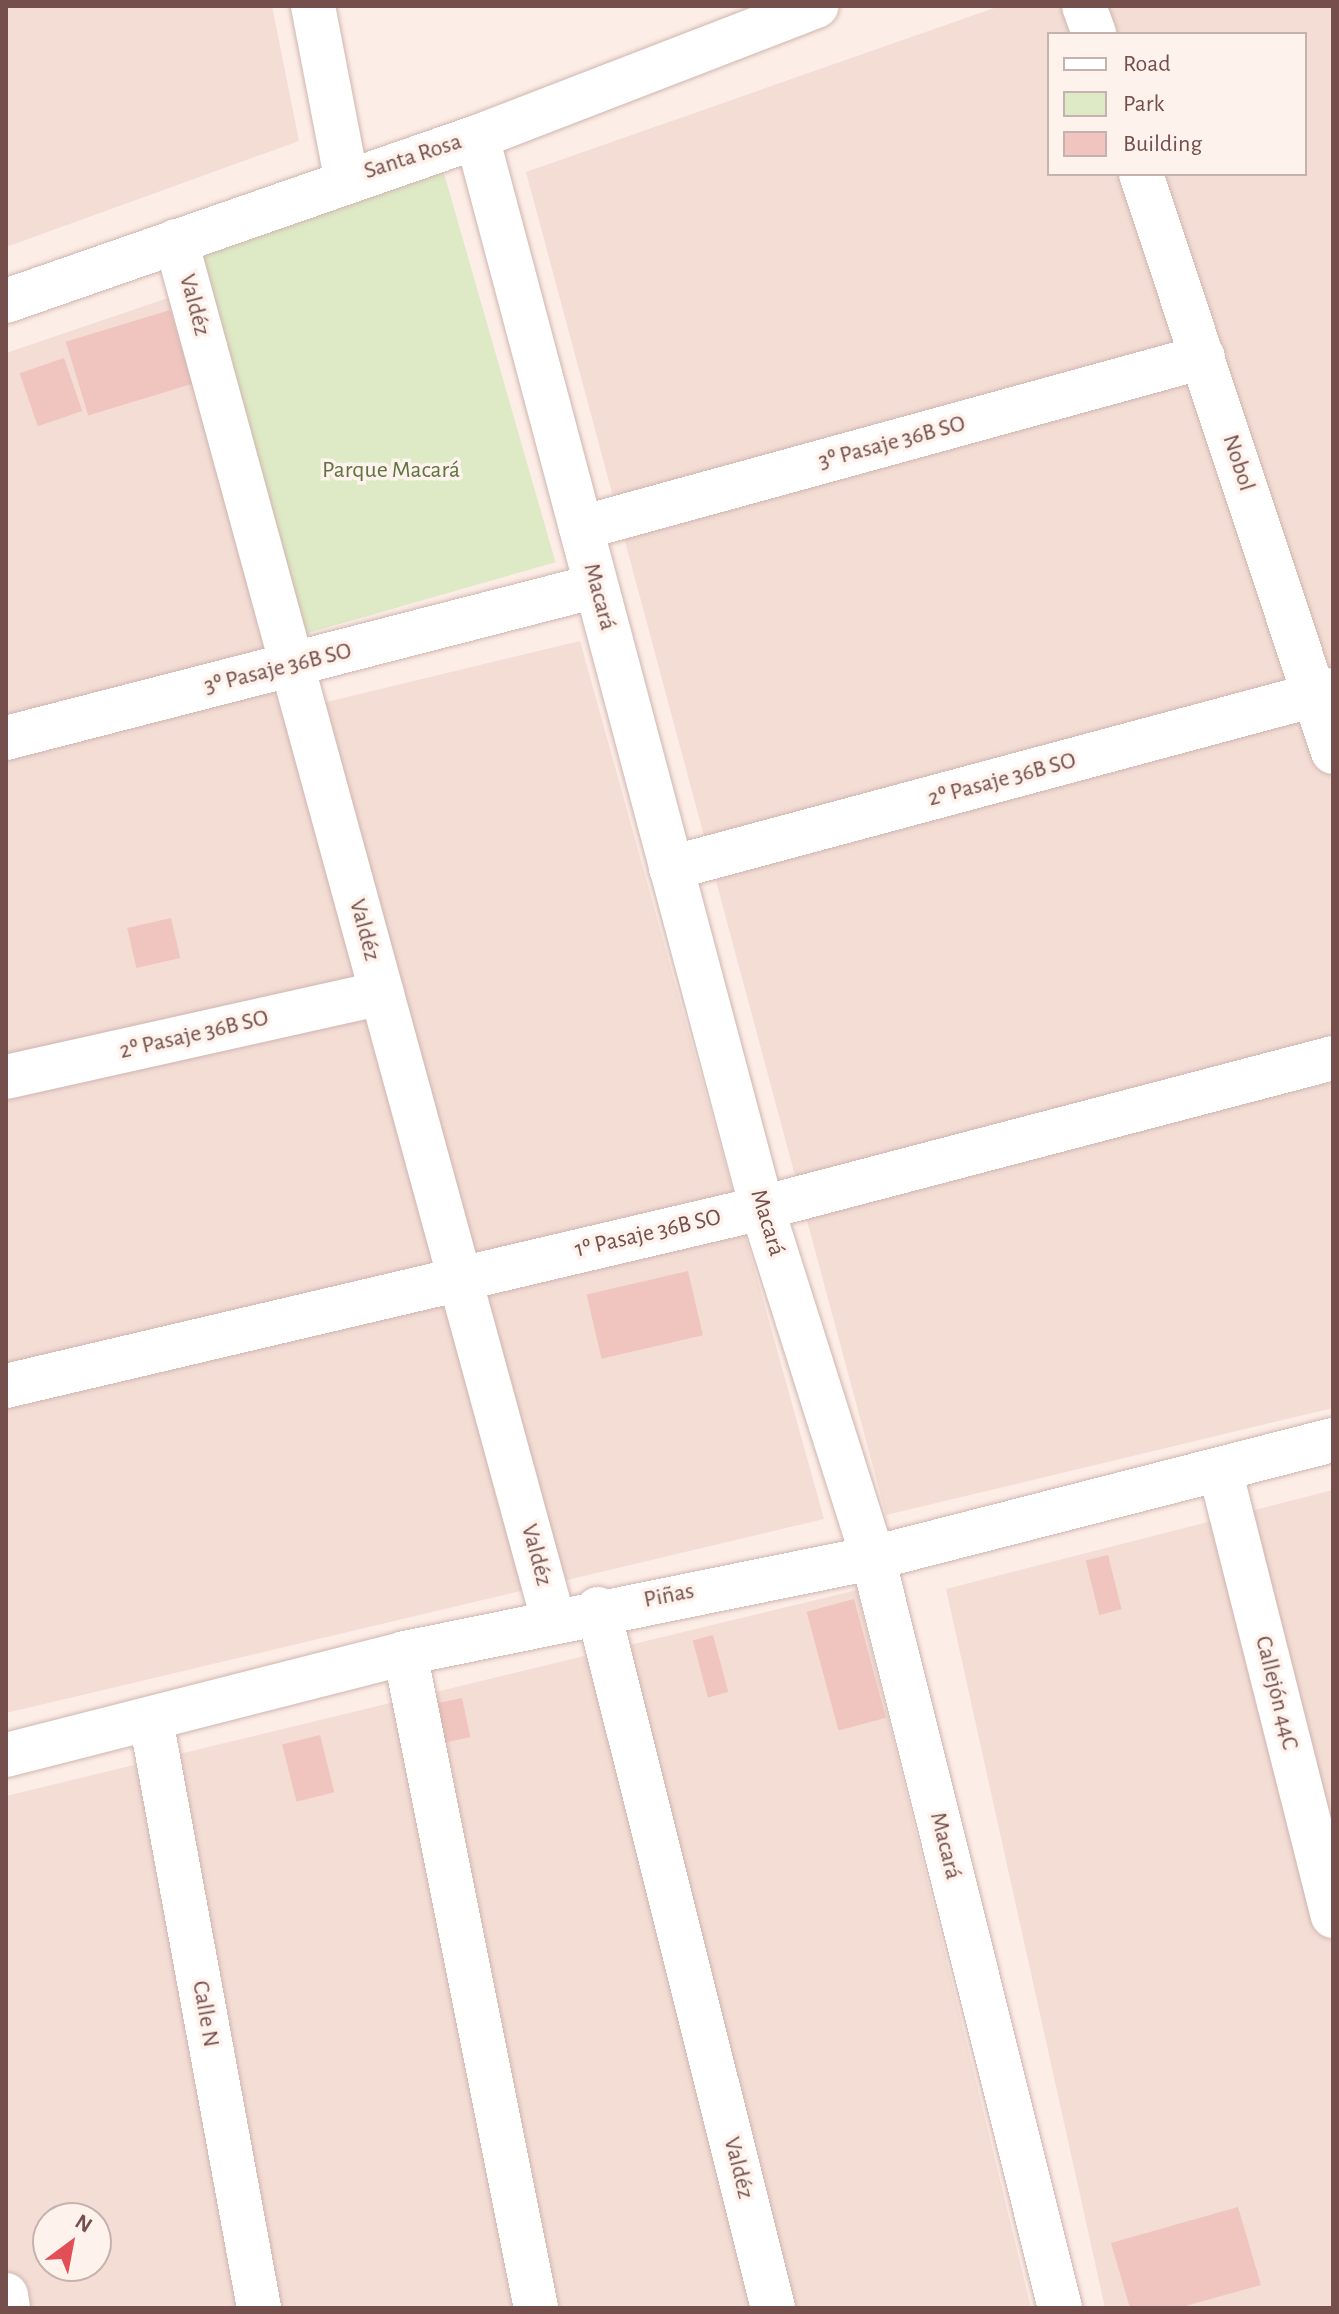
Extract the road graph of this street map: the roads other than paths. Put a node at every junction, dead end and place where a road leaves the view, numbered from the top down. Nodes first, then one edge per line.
1 (313, 6) edge
2 (817, 6) edge
3 (1084, 6) edge
4 (1093, 32) edge
5 (477, 137) junction
6 (1142, 176) edge
7 (346, 178) junction
8 (176, 241) junction
9 (6, 301) edge
10 (1203, 357) junction
11 (581, 528) junction
12 (596, 586) junction
13 (292, 665) junction
14 (1324, 693) edge
15 (6, 738) edge
16 (1333, 752) edge
17 (671, 868) junction
18 (382, 993) junction
19 (1333, 1058) edge
20 (6, 1077) edge
21 (762, 1208) junction
22 (460, 1278) junction
23 (6, 1386) edge
24 (1333, 1440) edge
25 (1220, 1470) junction
26 (873, 1558) junction
27 (598, 1609) junction
28 (553, 1619) junction
29 (405, 1653) junction
30 (151, 1720) junction
31 (6, 1755) edge
32 (1333, 1916) edge
33 (6, 2295) edge
34 (8, 2308) edge
35 (259, 2308) edge
36 (536, 2308) edge
37 (773, 2308) edge
38 (1060, 2308) edge

1 - 7 street
2 - 5 street, Santa Rosa
3 - 4 street
5 - 7 street, Santa Rosa
5 - 11 street, Macará
6 - 10 street, Nobol
7 - 8 street, Santa Rosa
8 - 9 street, Santa Rosa
8 - 13 street, Valdéz
10 - 11 street, 3º Pasaje 36B SO
10 - 14 street, Nobol
11 - 12 street, Macará
12 - 13 street, 3º Pasaje 36B SO
12 - 17 street, Macará
13 - 15 street, 3º Pasaje 36B SO
13 - 18 street, Valdéz
14 - 16 street, Nobol
14 - 17 street, 2º Pasaje 36B SO
17 - 21 street, Macará
18 - 20 street, 2º Pasaje 36B SO
18 - 22 street, Valdéz
19 - 21 street, 1º Pasaje 36B SO
21 - 22 street, 1º Pasaje 36B SO
21 - 26 street, Macará
22 - 23 street, 1º Pasaje 36B SO
22 - 28 street, Valdéz
24 - 25 street, Piñas
25 - 26 street, Piñas
25 - 32 street, Callejón 44C
26 - 27 street, Piñas
26 - 38 street, Macará
27 - 28 street, Piñas
27 - 37 street, Valdéz
28 - 29 street, Piñas
29 - 30 street, Piñas
29 - 36 street
30 - 31 street, Piñas
30 - 35 street, Calle N
33 - 34 street

